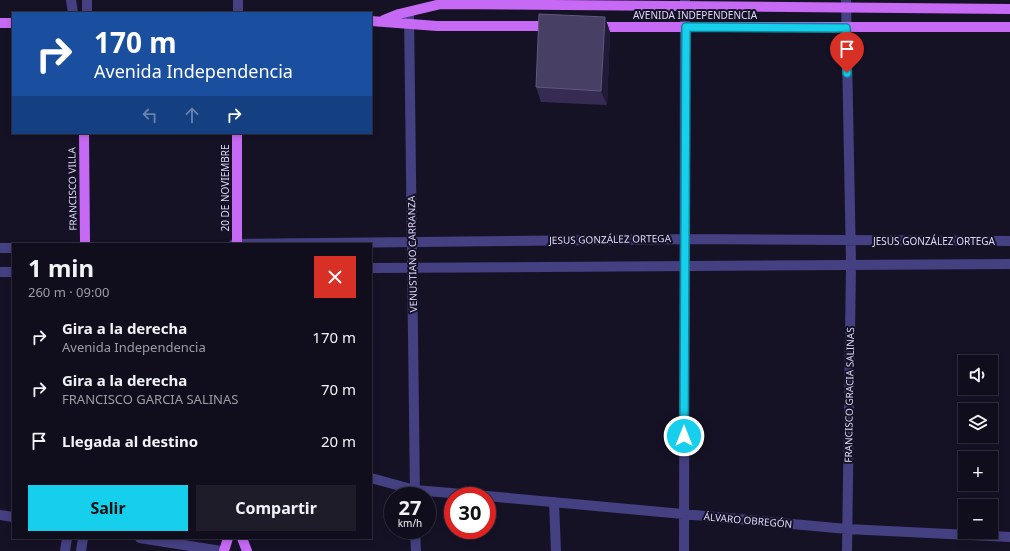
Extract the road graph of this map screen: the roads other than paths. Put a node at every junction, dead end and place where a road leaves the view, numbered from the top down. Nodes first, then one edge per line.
1 (71, 0) edge
2 (87, 0) edge
3 (238, 0) edge
4 (685, 3) edge
5 (846, 4) edge
6 (1010, 9) edge
7 (73, 12) edge
8 (87, 12) edge
9 (238, 12) edge
10 (409, 12) junction
11 (376, 21) edge
12 (0, 23) edge
13 (12, 23) edge
14 (408, 24) junction
15 (564, 26) edge
16 (587, 27) edge
17 (686, 27) junction
18 (846, 28) junction
19 (1010, 28) edge
20 (84, 134) edge
21 (237, 134) edge
22 (685, 238) junction
23 (850, 240) junction
24 (1010, 241) edge
25 (412, 242) junction
26 (85, 243) edge
27 (236, 243) edge
28 (324, 243) edge
29 (0, 248) edge
30 (12, 248) edge
31 (851, 264) junction
32 (1010, 264) edge
33 (685, 265) junction
34 (412, 267) junction
35 (372, 268) edge
36 (0, 272) edge
37 (12, 272) edge
38 (372, 478) edge
39 (400, 487) edge
40 (415, 487) edge
41 (496, 497) edge
42 (554, 502) junction
43 (684, 514) junction
44 (0, 515) edge
45 (12, 517) edge
46 (847, 528) junction
47 (1010, 537) edge
48 (67, 539) edge
49 (83, 539) edge
50 (146, 539) edge
51 (228, 539) edge
52 (242, 539) edge
53 (415, 539) edge
54 (65, 551) edge
55 (81, 551) edge
56 (222, 551) edge
57 (247, 551) edge
58 (416, 551) edge
59 (556, 551) edge
60 (684, 551) edge
61 (847, 551) edge

1 - 7 street
2 - 8 street
3 - 9 street
4 - 5 main road, AVENIDA INDEPENDENCIA
4 - 10 main road, AVENIDA INDEPENDENCIA
4 - 17 street
5 - 6 main road, AVENIDA INDEPENDENCIA
5 - 18 street, FRANCISCO GRACIA SALINAS
10 - 11 main road, AVENIDA INDEPENDENCIA
10 - 14 street, VENUSTIANO CARRANZA
11 - 14 main road, AVENIDA INDEPENDENCIA
12 - 13 main road
14 - 15 main road, AVENIDA INDEPENDENCIA
14 - 25 street, VENUSTIANO CARRANZA
16 - 17 main road, AVENIDA INDEPENDENCIA
17 - 18 main road, AVENIDA INDEPENDENCIA
17 - 22 street
18 - 19 main road, AVENIDA INDEPENDENCIA
18 - 23 street, FRANCISCO GRACIA SALINAS
20 - 26 main road, FRANCISCO VILLA
21 - 27 main road, 20 DE NOVIEMBRE
22 - 23 street, JESUS GONZÁLEZ ORTEGA
22 - 25 street, JESUS GONZÁLEZ ORTEGA
22 - 33 street
23 - 24 street, JESUS GONZÁLEZ ORTEGA
23 - 31 street, FRANCISCO GRACIA SALINAS
25 - 28 street, JESUS GONZÁLEZ ORTEGA
25 - 34 street, VENUSTIANO CARRANZA
29 - 30 street
31 - 32 street
31 - 33 street
31 - 46 street, FRANCISCO GRACIA SALINAS
33 - 34 street
33 - 43 street
34 - 35 street
34 - 40 street, VENUSTIANO CARRANZA
36 - 37 street
38 - 39 street, ÁLVARO OBREGÓN
41 - 42 street, ÁLVARO OBREGÓN
42 - 43 street, ÁLVARO OBREGÓN
42 - 59 street
43 - 46 street, ÁLVARO OBREGÓN
43 - 60 street
44 - 45 street
46 - 47 street, ÁLVARO OBREGÓN
46 - 61 street, FRANCISCO GRACIA SALINAS
48 - 54 street
49 - 55 street
50 - 56 street
51 - 56 main road
52 - 57 main road
53 - 58 street

